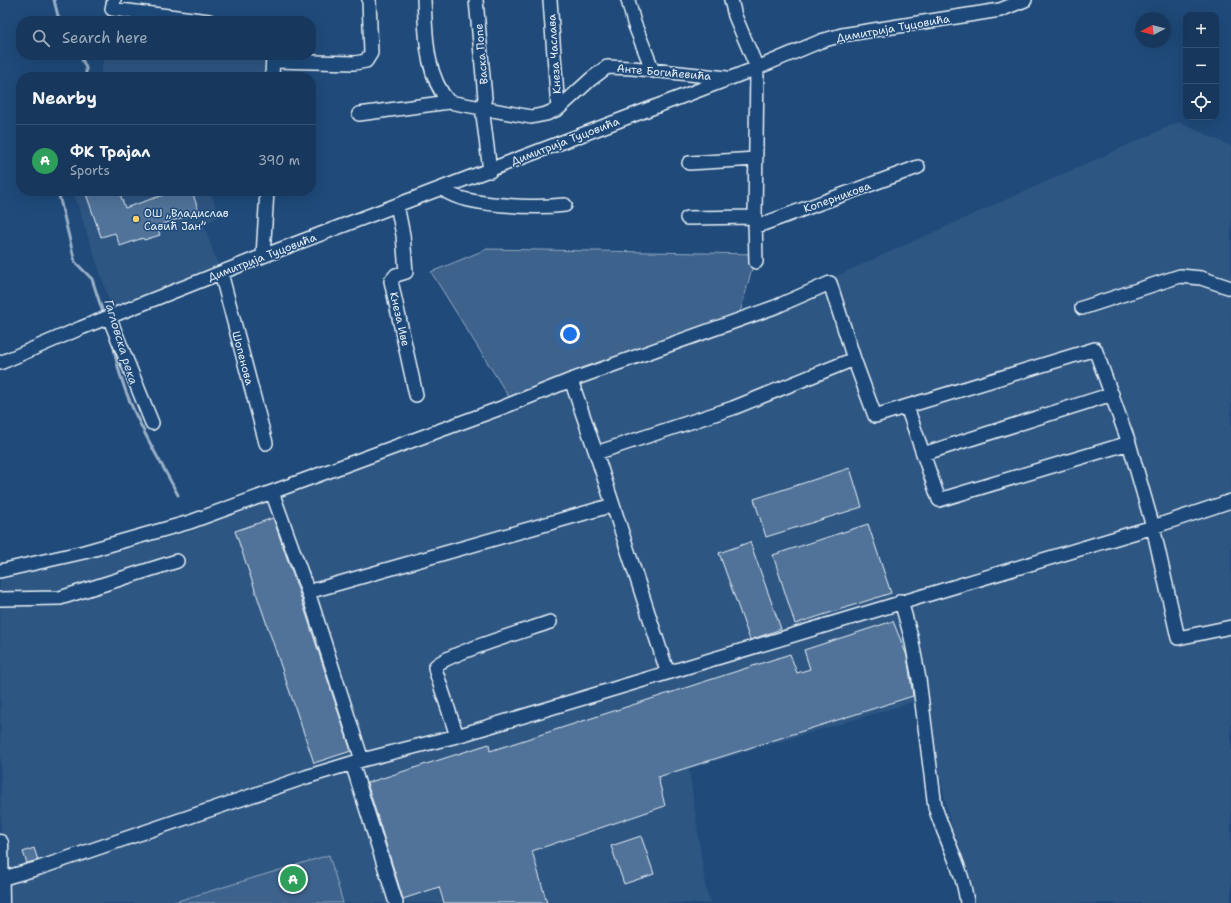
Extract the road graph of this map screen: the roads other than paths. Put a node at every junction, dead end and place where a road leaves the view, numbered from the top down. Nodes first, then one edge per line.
1 (114, 0) edge
2 (369, 0) edge
3 (424, 0) edge
4 (476, 0) edge
5 (550, 0) edge
6 (628, 0) edge
7 (731, 0) edge
8 (1025, 0) edge
9 (169, 16) edge
10 (273, 60) edge
11 (306, 60) edge
12 (757, 68) junction
13 (653, 71) junction
14 (272, 72) edge
15 (730, 78) junction
16 (449, 102) junction
17 (482, 107) junction
18 (558, 108) junction
19 (359, 114) dead end
20 (756, 159) junction
21 (690, 163) dead end
22 (918, 167) dead end
23 (490, 171) junction
24 (442, 188) junction
25 (267, 196) edge
26 (397, 205) junction
27 (566, 205) dead end
28 (687, 218) dead end
29 (755, 222) junction
30 (263, 256) junction
31 (756, 262) dead end
32 (221, 273) junction
33 (1231, 288) edge
34 (1082, 308) dead end
35 (112, 316) junction
36 (854, 359) junction
37 (0, 363) edge
38 (571, 380) junction
39 (1112, 394) junction
40 (416, 395) dead end
41 (907, 407) junction
42 (152, 423) dead end
43 (1129, 442) junction
44 (266, 443) dead end
45 (596, 453) junction
46 (923, 454) junction
47 (272, 492) junction
48 (1231, 501) edge
49 (613, 505) junction
50 (1153, 527) junction
51 (177, 561) dead end
52 (0, 571) edge
53 (308, 592) junction
54 (0, 599) edge
55 (901, 601) junction
56 (550, 622) dead end
57 (1231, 627) edge
58 (667, 671) junction
59 (457, 736) junction
60 (357, 761) junction
61 (0, 842) edge
62 (0, 880) edge
63 (0, 903) edge
64 (396, 903) edge
65 (968, 903) edge

1 - 9 street
2 - 11 street
3 - 16 street
4 - 17 street, Васка Попе
5 - 18 street, Кнеза Часлава
6 - 13 street
7 - 12 street
8 - 12 street, Димитрија Туцовића
10 - 14 street
12 - 15 street, Димитрија Туцовића
12 - 20 street
13 - 15 street, Анте Богићевића
13 - 18 street, Анте Богићевића
15 - 23 street, Димитрија Туцовића
16 - 17 street, Анте Богићевића
16 - 19 street, Анте Богићевића
17 - 18 street, Анте Богићевића
17 - 23 street, Васка Попе
20 - 21 street
20 - 29 street
22 - 29 street, Коперникова
23 - 24 street, Димитрија Туцовића
24 - 26 street, Димитрија Туцовића
24 - 27 street
25 - 30 street
26 - 30 street, Димитрија Туцовића
26 - 40 street, Кнеза Иве
28 - 29 street, Коперникова
29 - 31 street
30 - 32 street, Димитрија Туцовића
32 - 35 street, Димитрија Туцовића
32 - 44 street, Шопенова
33 - 34 street
35 - 37 street, Димитрија Туцовића
35 - 42 street
36 - 38 street
36 - 41 street
36 - 45 street
38 - 45 street
38 - 47 street
39 - 41 street
39 - 43 street
39 - 46 street
41 - 46 street
43 - 46 street
43 - 50 street
45 - 49 street
47 - 52 street
47 - 53 street
48 - 50 street
49 - 53 street
49 - 58 street
50 - 55 street
50 - 57 street
51 - 54 street
53 - 60 street
55 - 58 street
55 - 65 street
56 - 59 street
58 - 59 street
59 - 60 street
60 - 62 street
60 - 64 street
61 - 62 main road
62 - 63 main road

